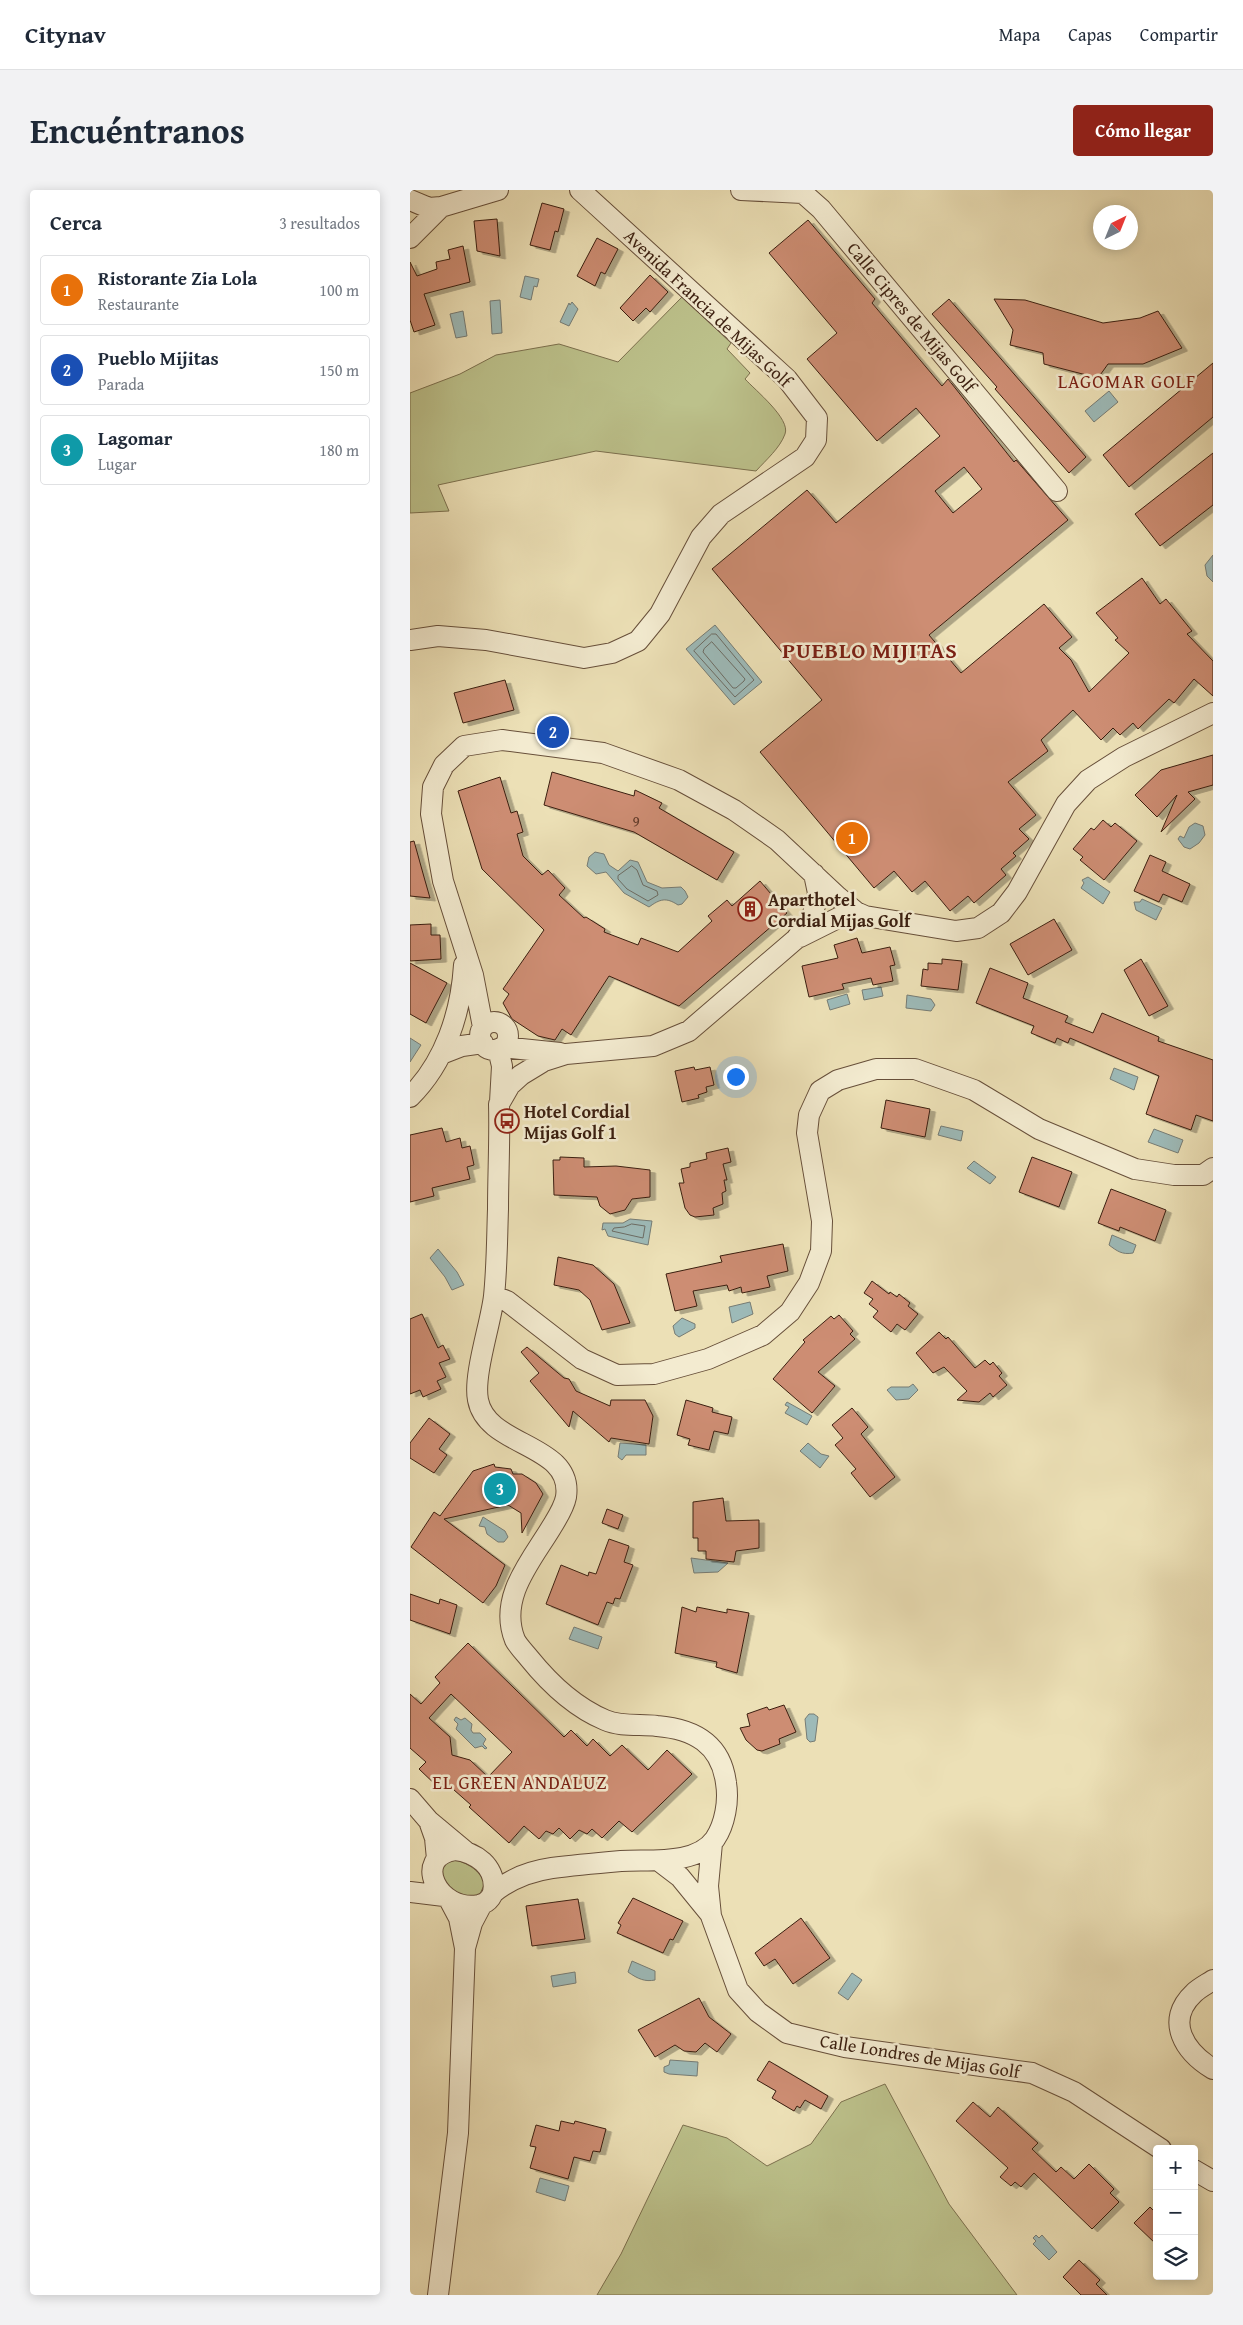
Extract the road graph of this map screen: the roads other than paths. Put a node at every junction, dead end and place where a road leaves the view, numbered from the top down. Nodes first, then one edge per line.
1 (498, 190) edge
2 (580, 190) edge
3 (741, 190) edge
4 (410, 200) edge
5 (441, 207) junction
6 (410, 238) edge
7 (1057, 490) dead end
8 (410, 640) edge
9 (1213, 713) edge
10 (814, 874) junction
11 (865, 916) junction
12 (796, 939) junction
13 (465, 954) junction
14 (490, 1039) junction
15 (566, 1054) junction
16 (441, 1056) junction
17 (410, 1097) edge
18 (499, 1104) junction
19 (1213, 1168) edge
20 (494, 1296) junction
21 (410, 1799) edge
22 (429, 1821) junction
23 (712, 1843) junction
24 (465, 1852) junction
25 (659, 1861) junction
26 (435, 1865) junction
27 (410, 1887) edge
28 (410, 1892) edge
29 (488, 1898) junction
30 (447, 1899) junction
31 (711, 1916) junction
32 (465, 1948) junction
33 (1213, 1980) edge
34 (1213, 2069) edge
35 (1155, 2145) edge
36 (1198, 2172) edge
37 (1213, 2181) edge
38 (438, 2295) edge

1 - 5 street
2 - 8 street, Avenida Francia de Mijas Golf
3 - 7 street, Calle Cipres de Mijas Golf
4 - 5 street
5 - 6 street
9 - 11 street
10 - 11 street
10 - 12 street
10 - 13 street
11 - 12 street
12 - 15 street
13 - 14 street
13 - 16 street
14 - 15 street
14 - 16 street
14 - 18 street
15 - 18 street
16 - 17 street
18 - 20 street
19 - 20 street
20 - 23 street
21 - 22 street
22 - 24 street
22 - 26 street
23 - 25 street
23 - 31 street, Calle Londres de Mijas Golf
24 - 26 street
24 - 29 street
25 - 29 street
25 - 31 street
26 - 27 street
26 - 30 street
28 - 30 street
29 - 30 street
29 - 32 street
30 - 32 street
31 - 35 street, Calle Londres de Mijas Golf
32 - 38 street
33 - 34 street
36 - 37 street

